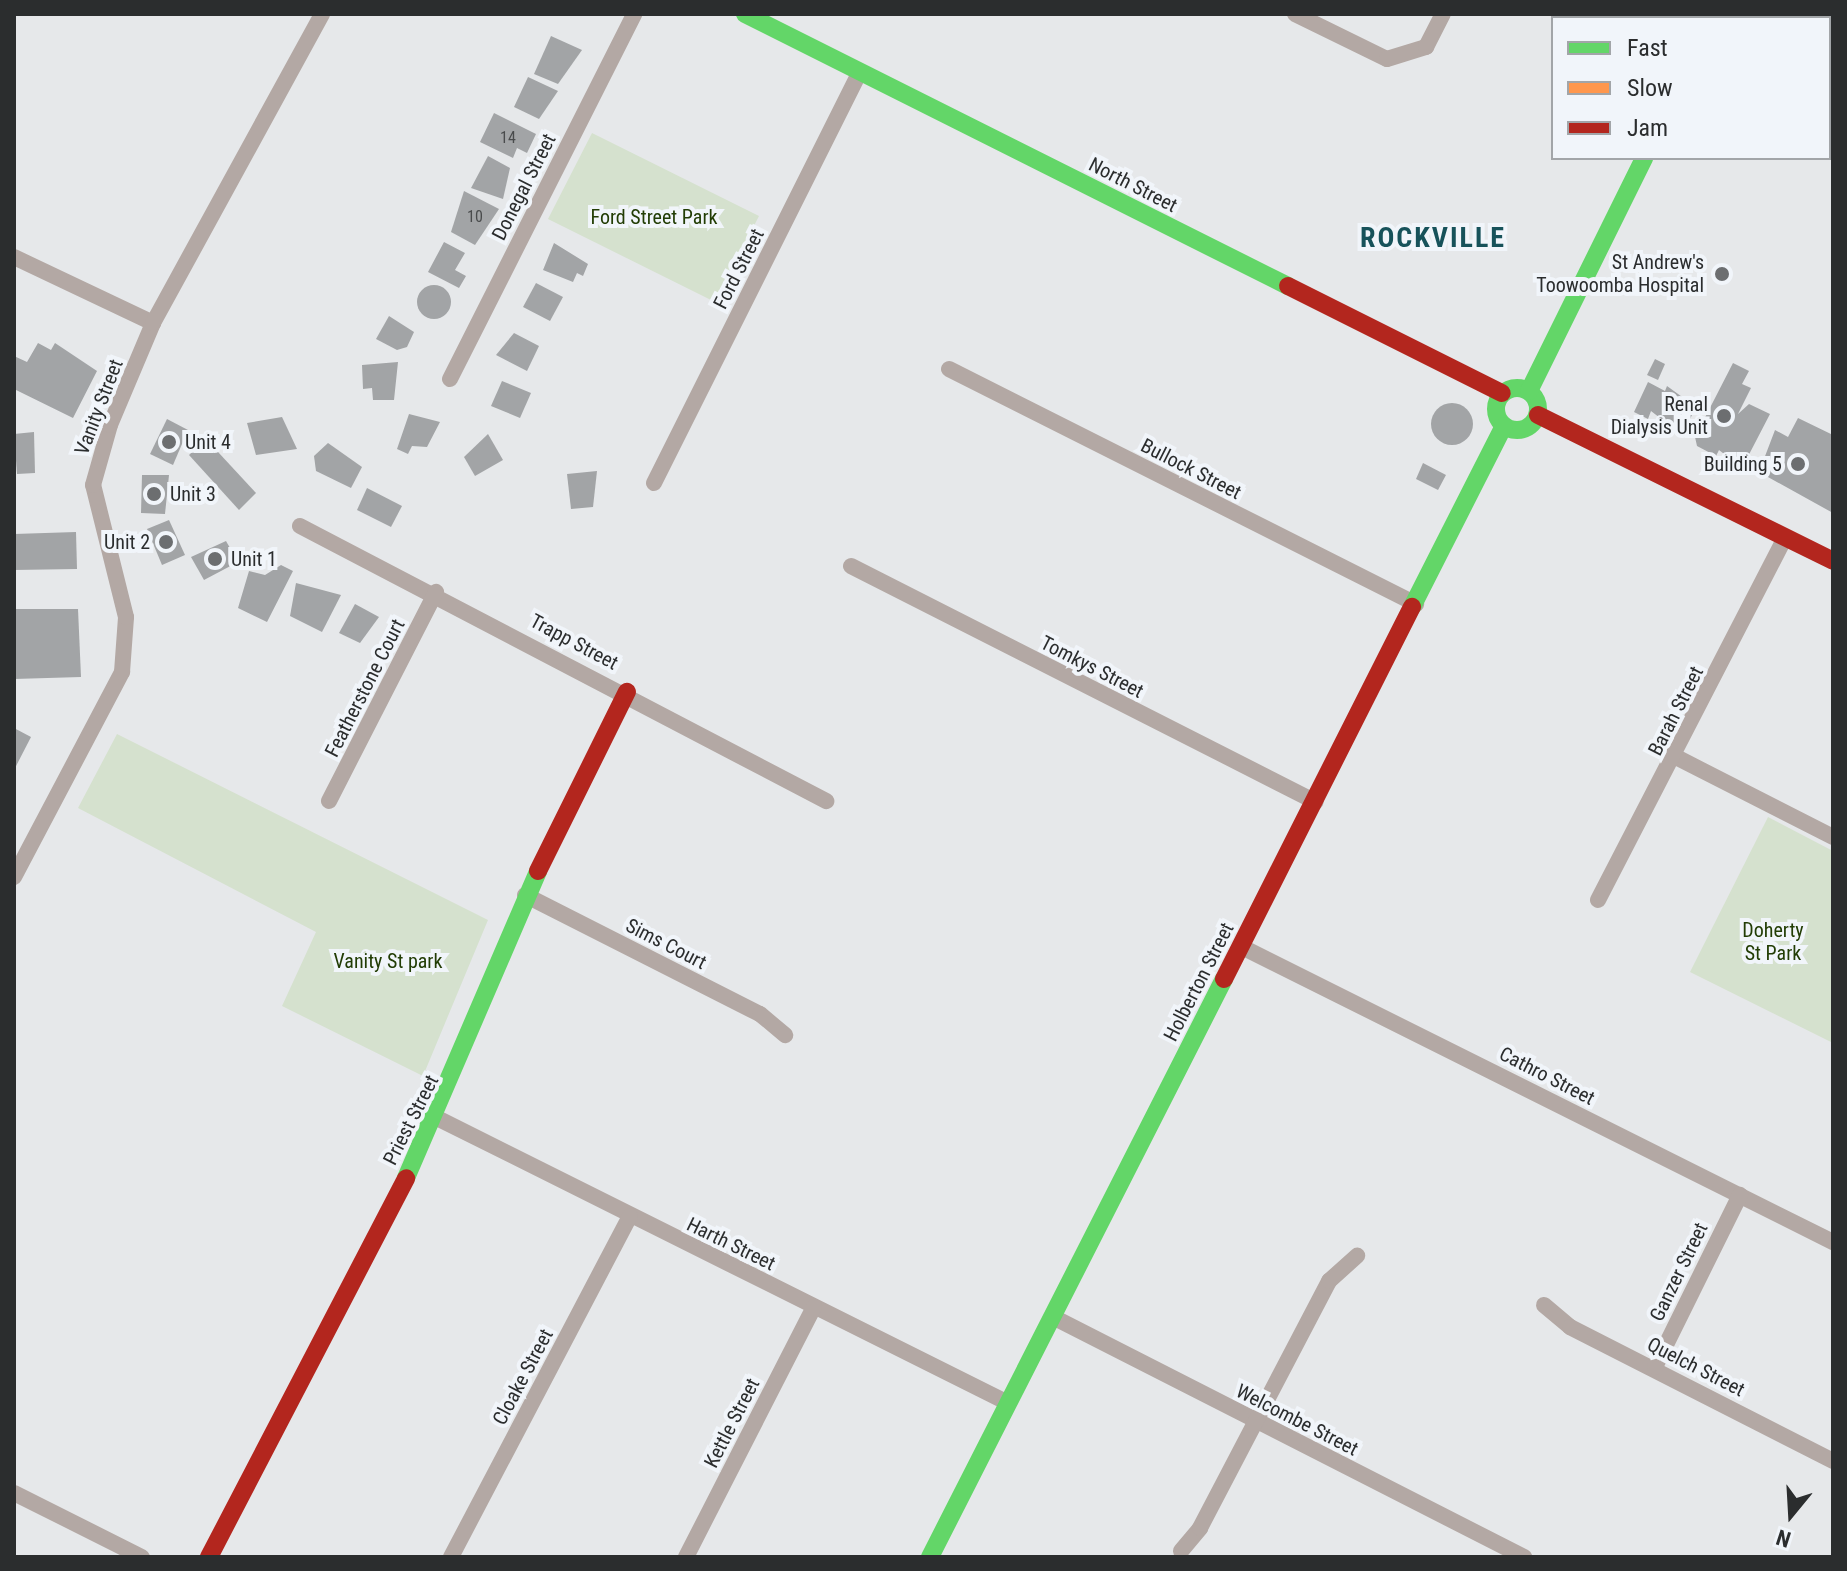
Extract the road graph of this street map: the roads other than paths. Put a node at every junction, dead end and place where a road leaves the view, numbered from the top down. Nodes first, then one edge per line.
1 (322, 14) edge
2 (634, 14) edge
3 (745, 14) edge
4 (1295, 14) edge
5 (1443, 14) edge
6 (860, 72) junction
7 (1643, 160) edge
8 (14, 257) edge
9 (153, 323) junction
10 (949, 369) dead end
11 (450, 379) dead end
12 (1529, 391) junction
13 (1502, 393) junction
14 (1538, 415) junction
15 (1504, 426) junction
16 (654, 483) dead end
17 (300, 526) dead end
18 (1785, 537) junction
19 (1833, 561) edge
20 (851, 566) dead end
21 (436, 592) junction
22 (1416, 604) junction
23 (627, 692) junction
24 (1676, 757) junction
25 (329, 801) dead end
26 (826, 801) dead end
27 (1316, 802) junction
28 (1833, 837) edge
29 (14, 877) edge
30 (525, 895) junction
31 (1598, 900) dead end
32 (1242, 947) junction
33 (785, 1035) dead end
34 (437, 1118) junction
35 (1740, 1195) junction
36 (630, 1216) junction
37 (1833, 1242) edge
38 (1357, 1256) dead end
39 (1544, 1305) dead end
40 (814, 1307) junction
41 (1053, 1317) junction
42 (1655, 1367) junction
43 (1008, 1403) junction
44 (1256, 1421) junction
45 (1833, 1461) edge
46 (14, 1493) edge
47 (1181, 1551) dead end
48 (142, 1557) edge
49 (209, 1557) edge
50 (451, 1557) edge
51 (686, 1557) edge
52 (930, 1557) edge
53 (1524, 1557) edge

1 - 9 street, Vanity Street
2 - 11 street, Donegal Street
3 - 6 street, North Street
4 - 5 street
6 - 13 street, North Street
6 - 16 street, Ford Street
7 - 12 street
8 - 9 street
9 - 29 street, Vanity Street
10 - 22 street, Bullock Street
12 - 13 street
12 - 14 street
13 - 15 street
14 - 15 street
14 - 18 street
15 - 22 street, Holberton Street
17 - 21 street, Trapp Street
18 - 19 street
18 - 24 street, Barah Street
20 - 27 street, Tomkys Street
21 - 23 street, Trapp Street
21 - 25 street, Featherstone Court
22 - 27 street, Holberton Street
23 - 26 street, Trapp Street
23 - 30 street, Priest Street
24 - 28 street
24 - 31 street, Barah Street
27 - 32 street, Holberton Street
30 - 33 street, Sims Court
30 - 34 street, Priest Street
32 - 35 street, Cathro Street
32 - 41 street, Holberton Street
34 - 36 street, Harth Street
34 - 49 street, Priest Street
35 - 37 street, Cathro Street
35 - 42 street, Ganzer Street
36 - 40 street, Harth Street
36 - 50 street, Cloake Street
38 - 44 street
39 - 42 street, Quelch Street
40 - 43 street, Harth Street
40 - 51 street, Kettle Street
41 - 43 street, Holberton Street
41 - 44 street, Welcombe Street
42 - 45 street, Quelch Street
43 - 52 street, Holberton Street
44 - 47 street
44 - 53 street, Welcombe Street
46 - 48 street

